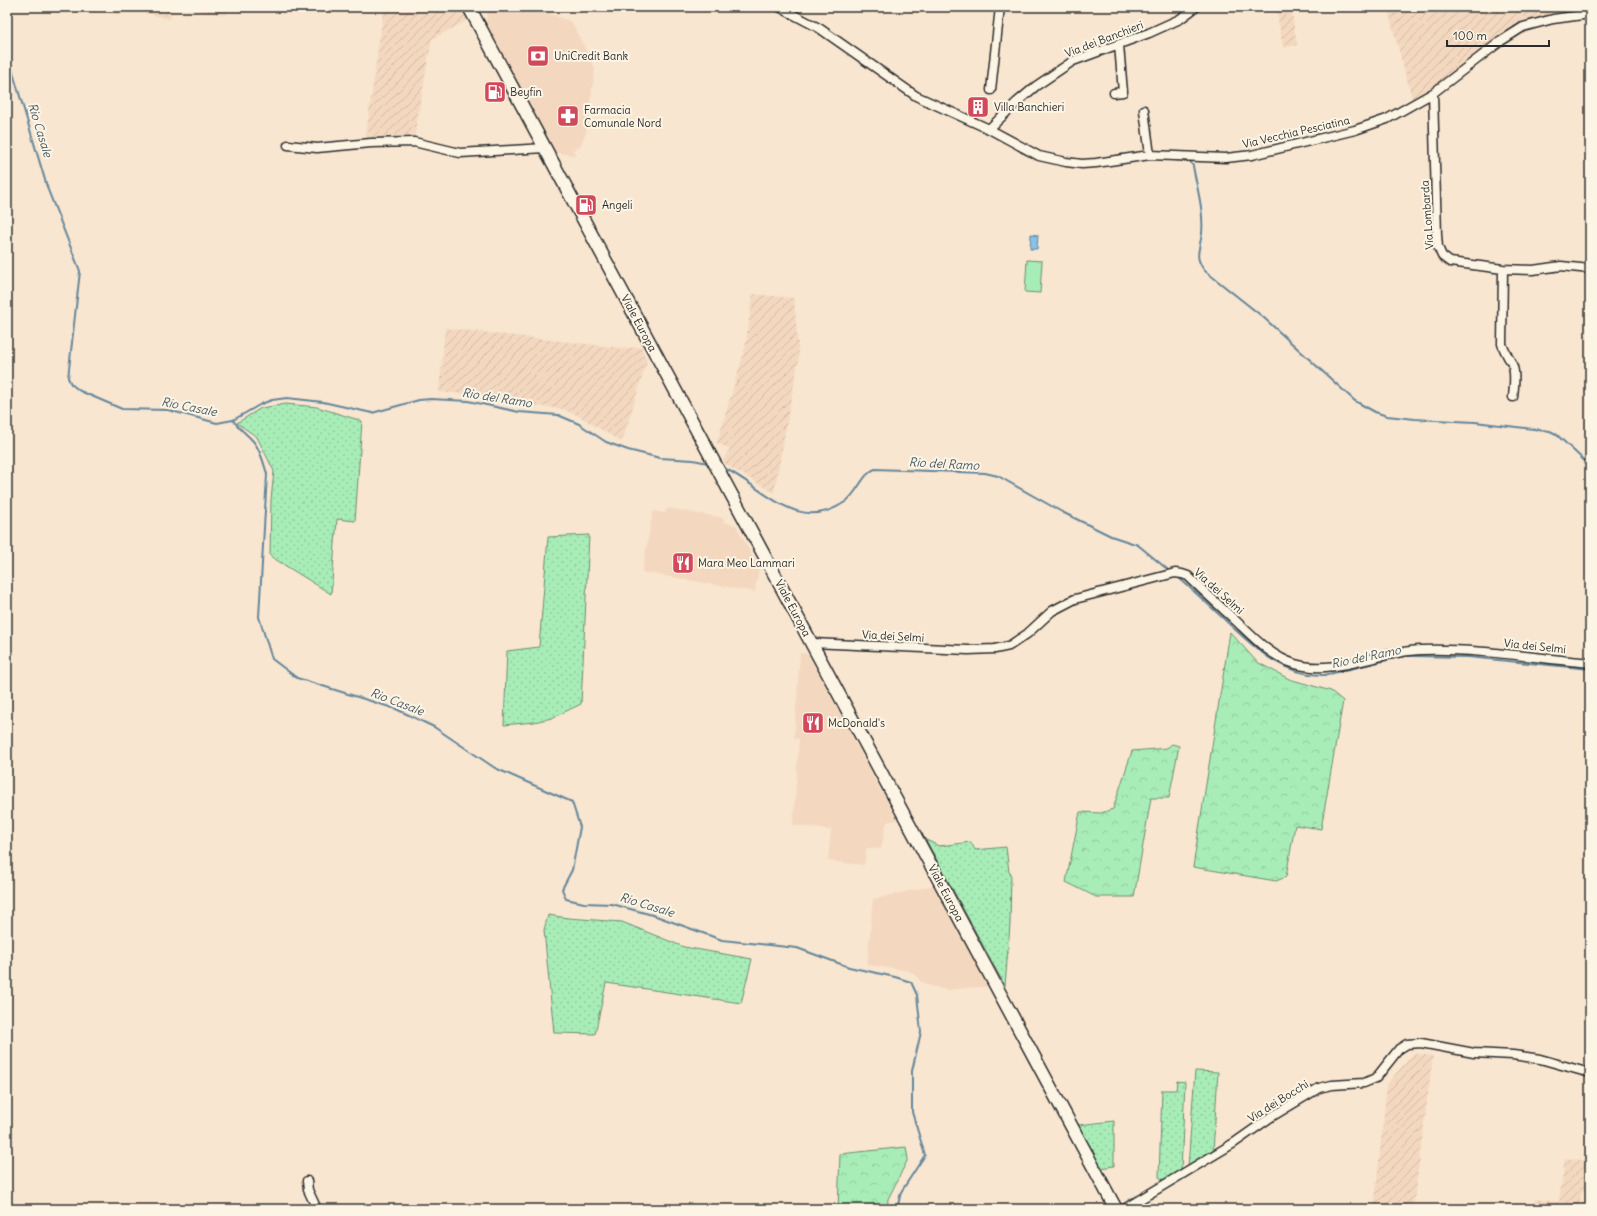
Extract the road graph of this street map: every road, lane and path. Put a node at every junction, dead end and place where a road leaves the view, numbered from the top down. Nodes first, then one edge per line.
1 (469, 7) edge
2 (779, 7) edge
3 (1000, 7) edge
4 (1196, 7) edge
5 (1590, 14) edge
6 (1119, 45) junction
7 (991, 90) dead end
8 (1114, 93) dead end
9 (1433, 93) junction
10 (1144, 110) dead end
11 (989, 129) junction
12 (288, 145) dead end
13 (546, 148) junction
14 (1150, 155) junction
15 (1503, 269) junction
16 (1590, 269) edge
17 (1514, 396) dead end
18 (812, 643) junction
19 (1590, 663) edge
20 (1590, 1073) edge
21 (307, 1181) dead end
22 (317, 1209) edge
23 (1116, 1209) edge
24 (1124, 1209) edge

1 - 13 main road, Viale Europa
2 - 11 street, Via Vecchia Pesciatina
3 - 7 street
4 - 6 street, Via dei Banchieri
5 - 9 street, Via Vecchia Pesciatina
6 - 8 street
6 - 11 street, Via dei Banchieri
9 - 14 street, Via Vecchia Pesciatina
9 - 15 street, Via Lombarda
10 - 14 street
11 - 14 street, Via Vecchia Pesciatina
12 - 13 street
13 - 18 main road, Viale Europa
15 - 16 street, Via Lombarda
15 - 17 street
18 - 19 street, Via dei Selmi
18 - 23 main road, Viale Europa
20 - 24 street, Via dei Bocchi
21 - 22 street

